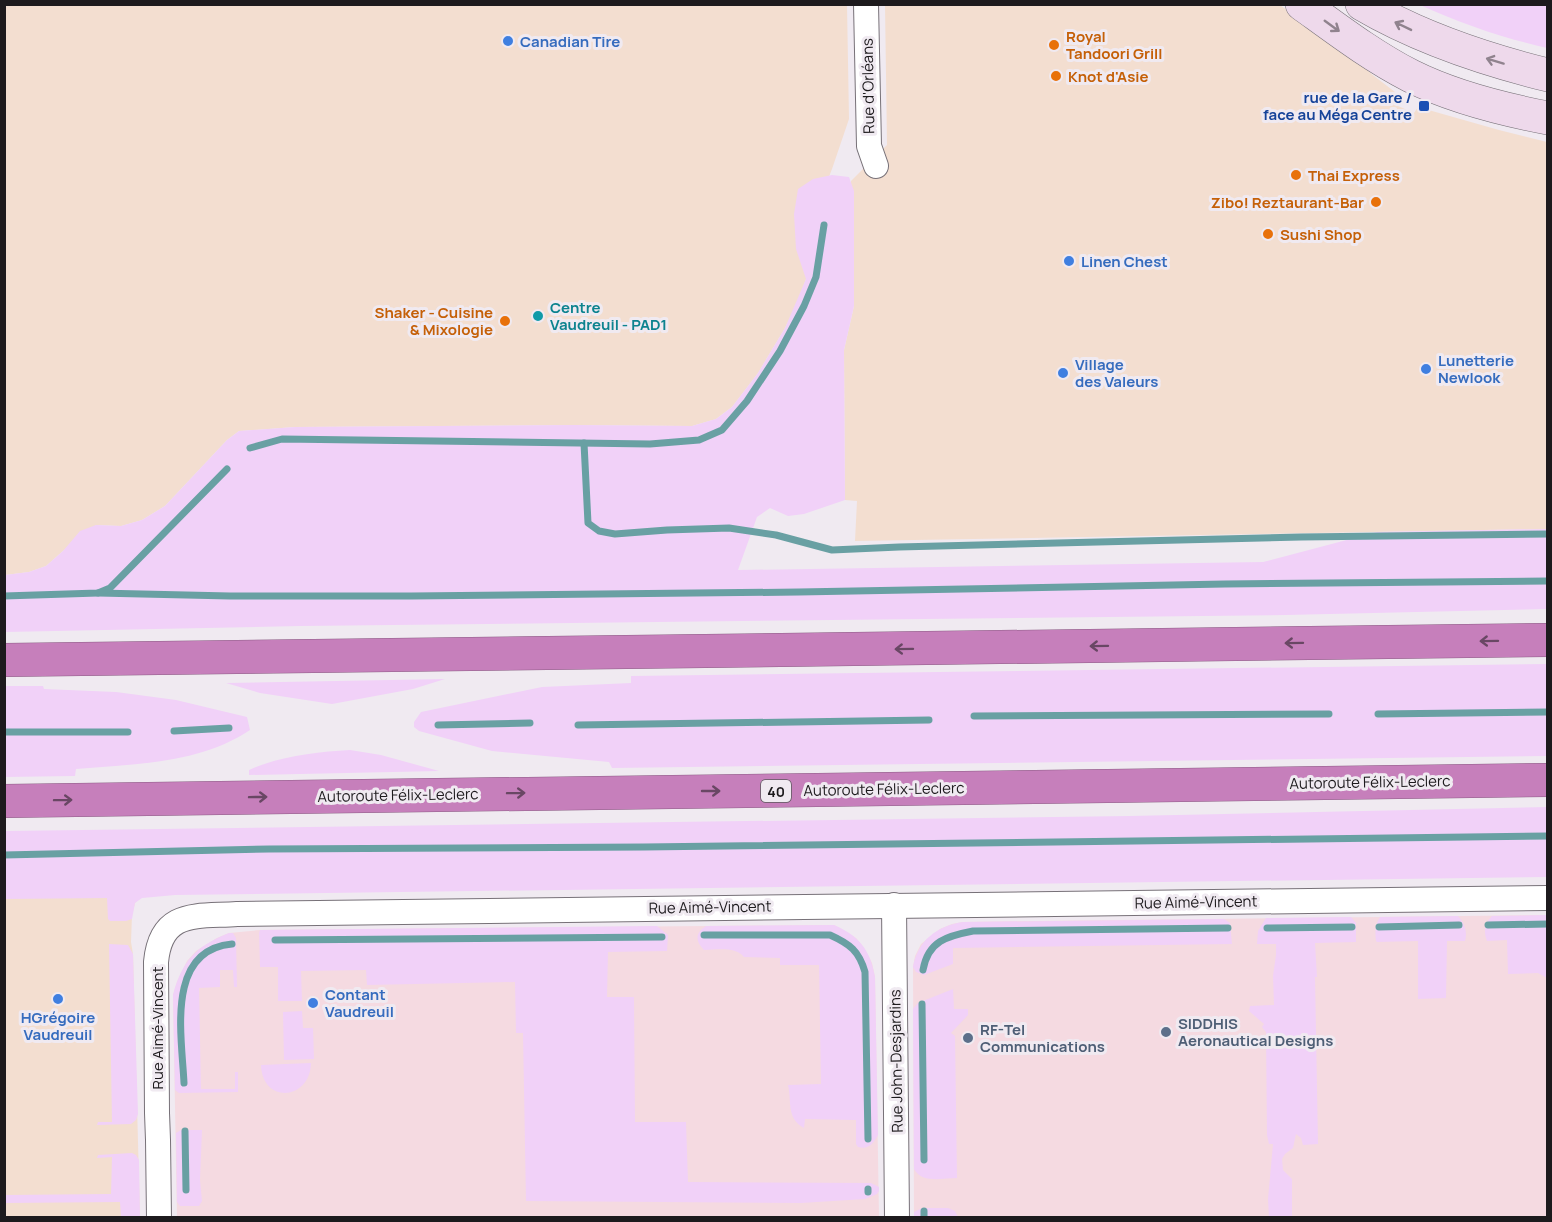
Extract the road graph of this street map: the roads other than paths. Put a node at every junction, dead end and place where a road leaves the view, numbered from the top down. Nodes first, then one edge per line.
1 (866, 4) edge
2 (1302, 4) edge
3 (1362, 4) edge
4 (1548, 75) edge
5 (1548, 118) edge
6 (876, 166) dead end
7 (1548, 640) edge
8 (4, 660) edge
9 (1548, 780) edge
10 (4, 801) edge
11 (1548, 898) edge
12 (894, 905) junction
13 (159, 1218) edge
14 (897, 1218) edge

1 - 6 street, Rue d'Orléans
2 -> 5 main road
4 -> 3 main road
7 -> 8 highway
10 -> 9 highway, Autoroute Félix-Leclerc / 40
11 - 12 street, Rue Aimé-Vincent
12 - 13 street, Rue Aimé-Vincent
12 - 14 street, Rue John-Desjardins

